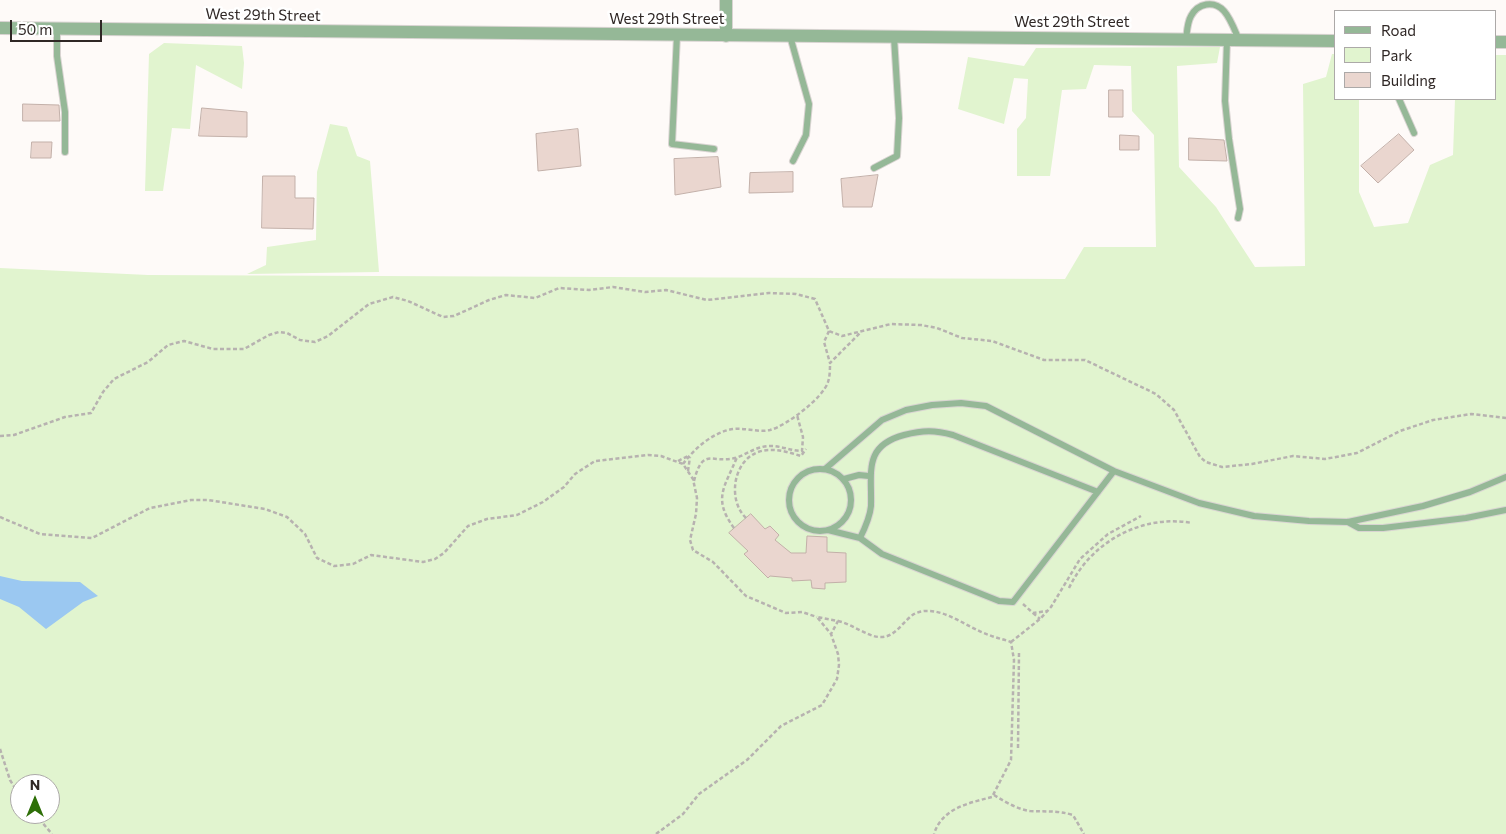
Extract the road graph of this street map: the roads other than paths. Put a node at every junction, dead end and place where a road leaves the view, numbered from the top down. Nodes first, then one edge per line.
1 (726, 0) edge
2 (0, 28) edge
3 (57, 28) junction
4 (677, 35) junction
5 (726, 36) junction
6 (790, 36) junction
7 (894, 37) junction
8 (1186, 40) junction
9 (1233, 40) junction
10 (1334, 41) edge
11 (1399, 100) edge
12 (1414, 133) dead end
13 (714, 149) dead end
14 (65, 152) dead end
15 (793, 161) dead end
16 (874, 168) dead end
17 (1238, 218) dead end
18 (825, 469) junction
19 (1114, 471) junction
20 (869, 476) junction
21 (1506, 477) edge
22 (844, 479) junction
23 (1098, 492) junction
24 (1506, 510) edge
25 (1348, 522) junction
26 (828, 530) junction
27 (860, 538) junction

1 - 5 street
2 - 3 street, West 29th Street
3 - 4 street, West 29th Street
3 - 14 lane
4 - 5 street, West 29th Street
4 - 13 lane
5 - 6 street, West 29th Street
6 - 7 street, West 29th Street
6 - 15 lane
7 - 8 street, West 29th Street
7 - 16 lane
8 - 9 street, West 29th Street
8 - 9 lane
9 - 10 street, West 29th Street
9 - 17 lane
11 - 12 lane
18 - 19 lane
18 - 22 lane
18 - 26 lane
19 - 23 lane
19 - 25 lane
20 - 22 lane
20 - 23 lane
20 - 27 lane
21 - 25 lane
22 - 26 lane
23 - 27 lane
24 - 25 lane
26 - 27 lane

